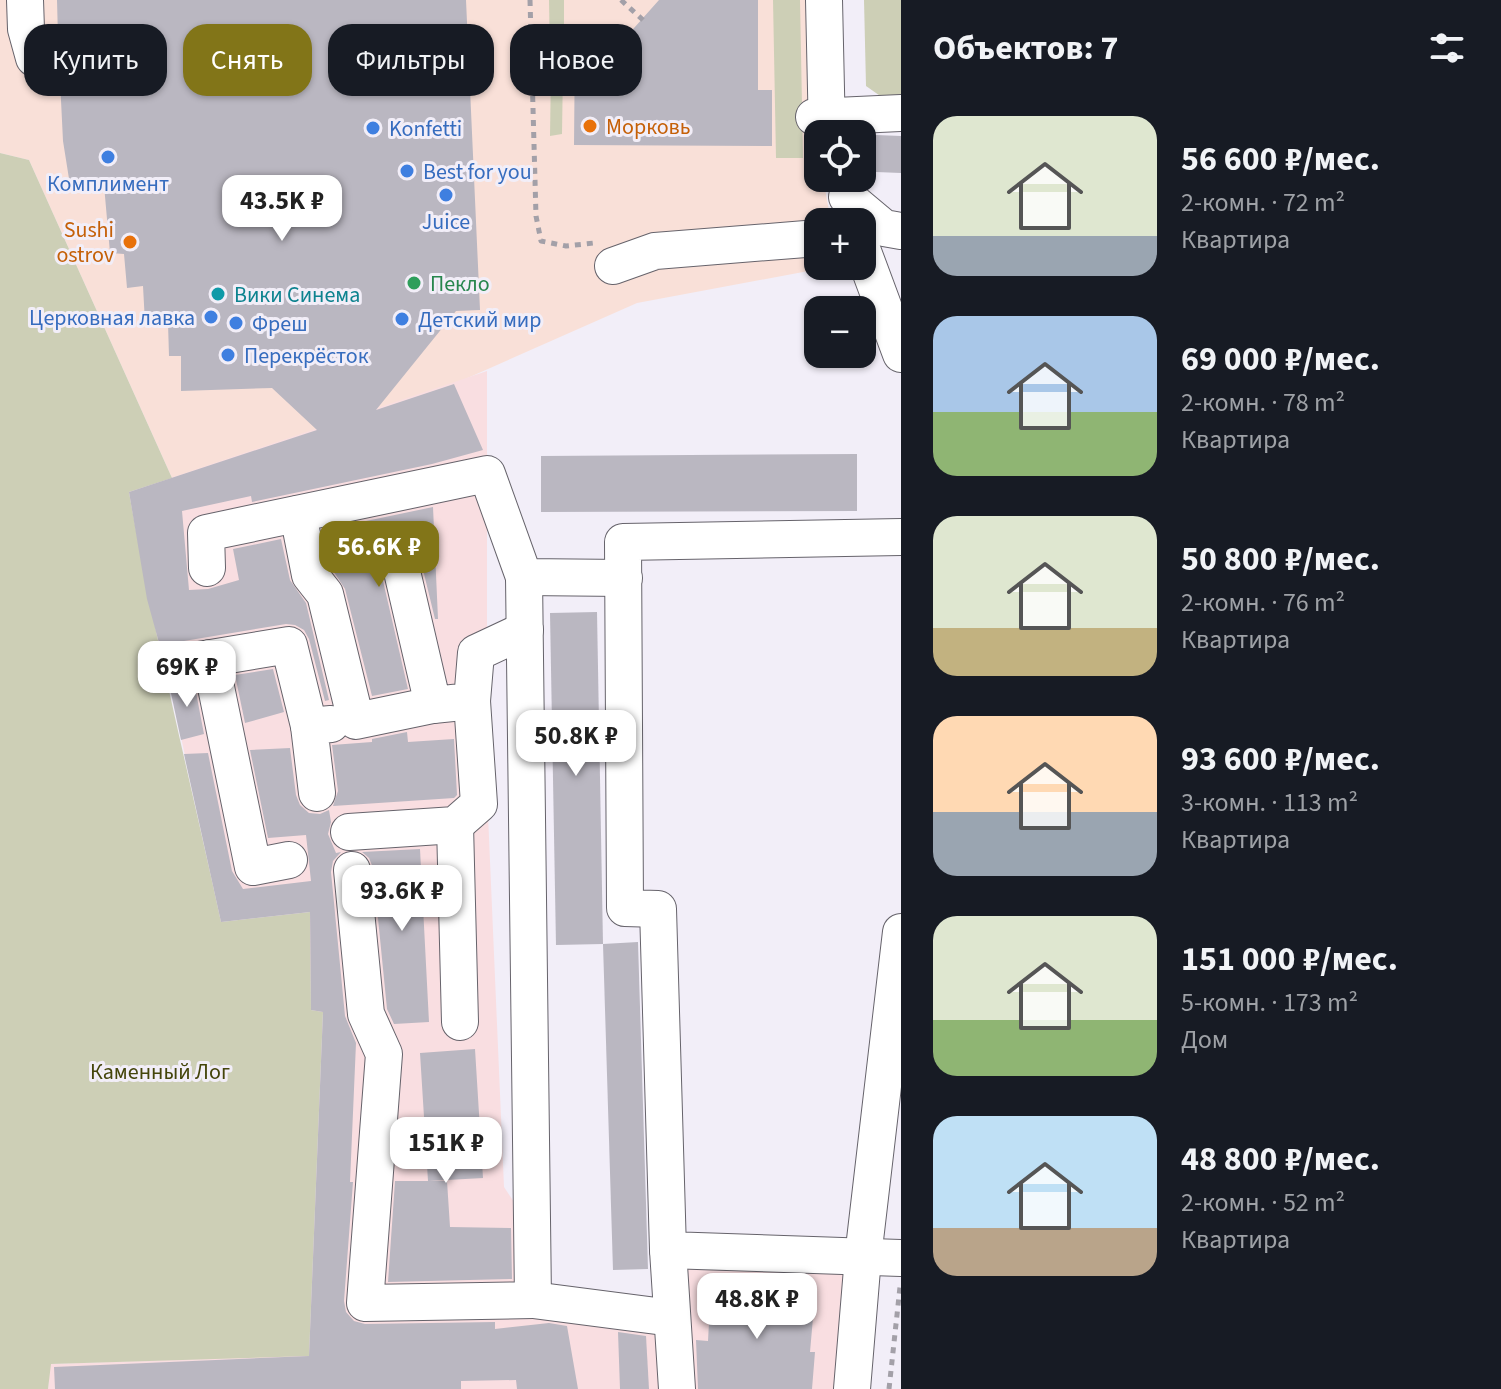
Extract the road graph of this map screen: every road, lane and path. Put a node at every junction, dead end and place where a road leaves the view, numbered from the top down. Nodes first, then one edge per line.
1 (25, 0) edge
2 (530, 0) edge
3 (621, 0) edge
4 (824, 0) edge
5 (643, 20) dead end
6 (26, 24) edge
7 (901, 113) edge
8 (822, 120) edge
9 (840, 120) edge
10 (847, 199) edge
11 (901, 231) edge
12 (804, 239) edge
13 (605, 254) joint
14 (874, 280) edge
15 (901, 354) edge
16 (298, 514) junction
17 (901, 537) edge
18 (397, 550) dead end
19 (207, 568) dead end
20 (524, 577) junction
21 (624, 578) junction
22 (525, 630) junction
23 (472, 701) junction
24 (433, 705) junction
25 (356, 721) junction
26 (309, 726) junction
27 (317, 793) dead end
28 (455, 825) junction
29 (349, 832) dead end
30 (289, 860) dead end
31 (352, 870) dead end
32 (901, 932) edge
33 (460, 1022) dead end
34 (668, 1250) junction
35 (863, 1257) junction
36 (901, 1258) edge
37 (901, 1276) edge
38 (533, 1300) junction
39 (672, 1318) junction
40 (677, 1389) edge
41 (852, 1389) edge
42 (889, 1389) edge

1 - 6 street
2 - 13 path
3 - 5 path
4 - 8 street
7 - 9 street
10 - 11 street
12 - 13 street
14 - 15 street
16 - 19 street
16 - 20 street
16 - 25 street
17 - 21 street
18 - 24 street
20 - 21 street
20 - 22 street
21 - 34 street
22 - 23 street
22 - 38 street
23 - 24 street
23 - 28 street
24 - 25 street
25 - 26 street
26 - 27 street
26 - 30 street
28 - 29 street
28 - 33 street
31 - 38 street
32 - 35 street
34 - 35 street
34 - 39 street
35 - 36 street
35 - 41 street
37 - 42 path
38 - 39 street
39 - 40 street

